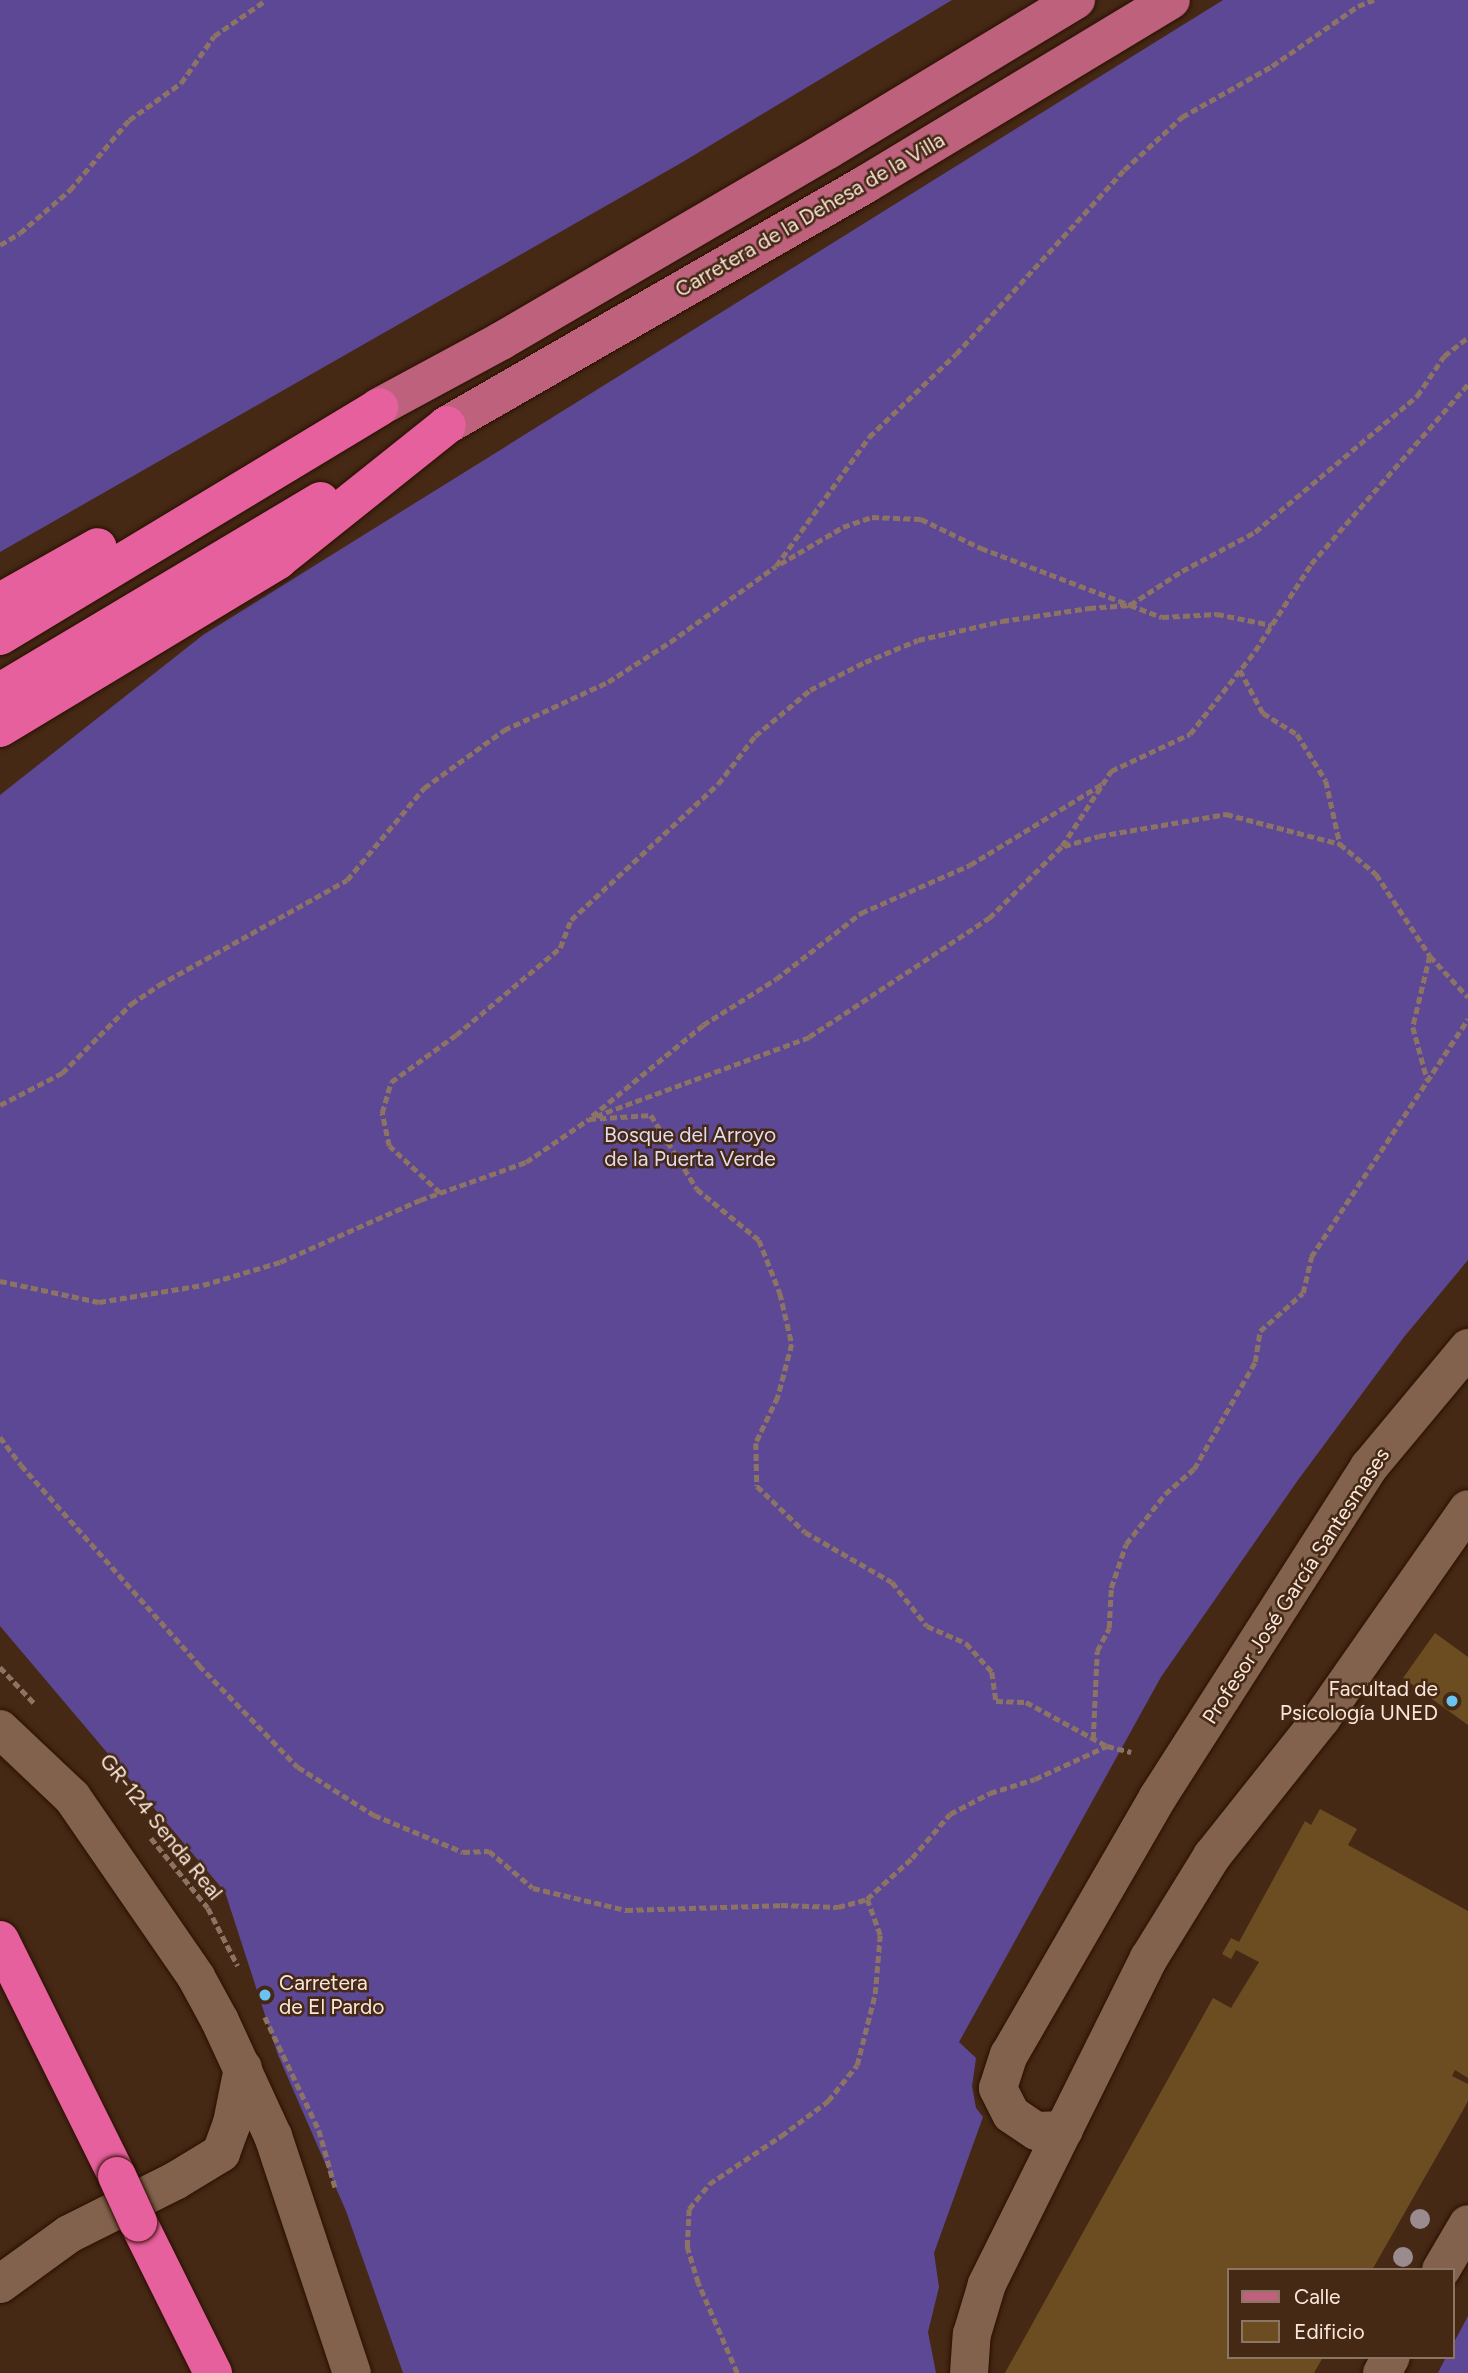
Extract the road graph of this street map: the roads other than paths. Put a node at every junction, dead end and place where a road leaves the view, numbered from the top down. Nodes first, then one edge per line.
1 (1076, 0) edge
2 (1171, 0) edge
3 (379, 407) junction
4 (447, 425) junction
5 (0, 602) edge
6 (0, 636) edge
7 (107, 664) junction
8 (0, 692) edge
9 (0, 728) edge
10 (0, 750) edge
11 (1468, 1348) edge
12 (1468, 1509) edge
13 (0, 1728) edge
14 (0, 1940) edge
15 (243, 2068) junction
16 (1064, 2130) junction
17 (1468, 2224) edge
18 (1442, 2268) edge
19 (0, 2284) edge
20 (213, 2373) edge
21 (352, 2373) edge
22 (969, 2373) edge

1 - 3 main road
2 - 4 main road, Carretera de la Dehesa de la Villa
3 - 5 highway
3 - 6 highway
4 - 7 highway
4 - 8 highway
7 - 9 highway
7 - 10 street
11 - 16 street, Profesor José García Santesmases
12 - 16 street
13 - 15 street
14 - 20 highway, bridge
15 - 19 street
15 - 21 street
16 - 22 street
17 - 18 street

